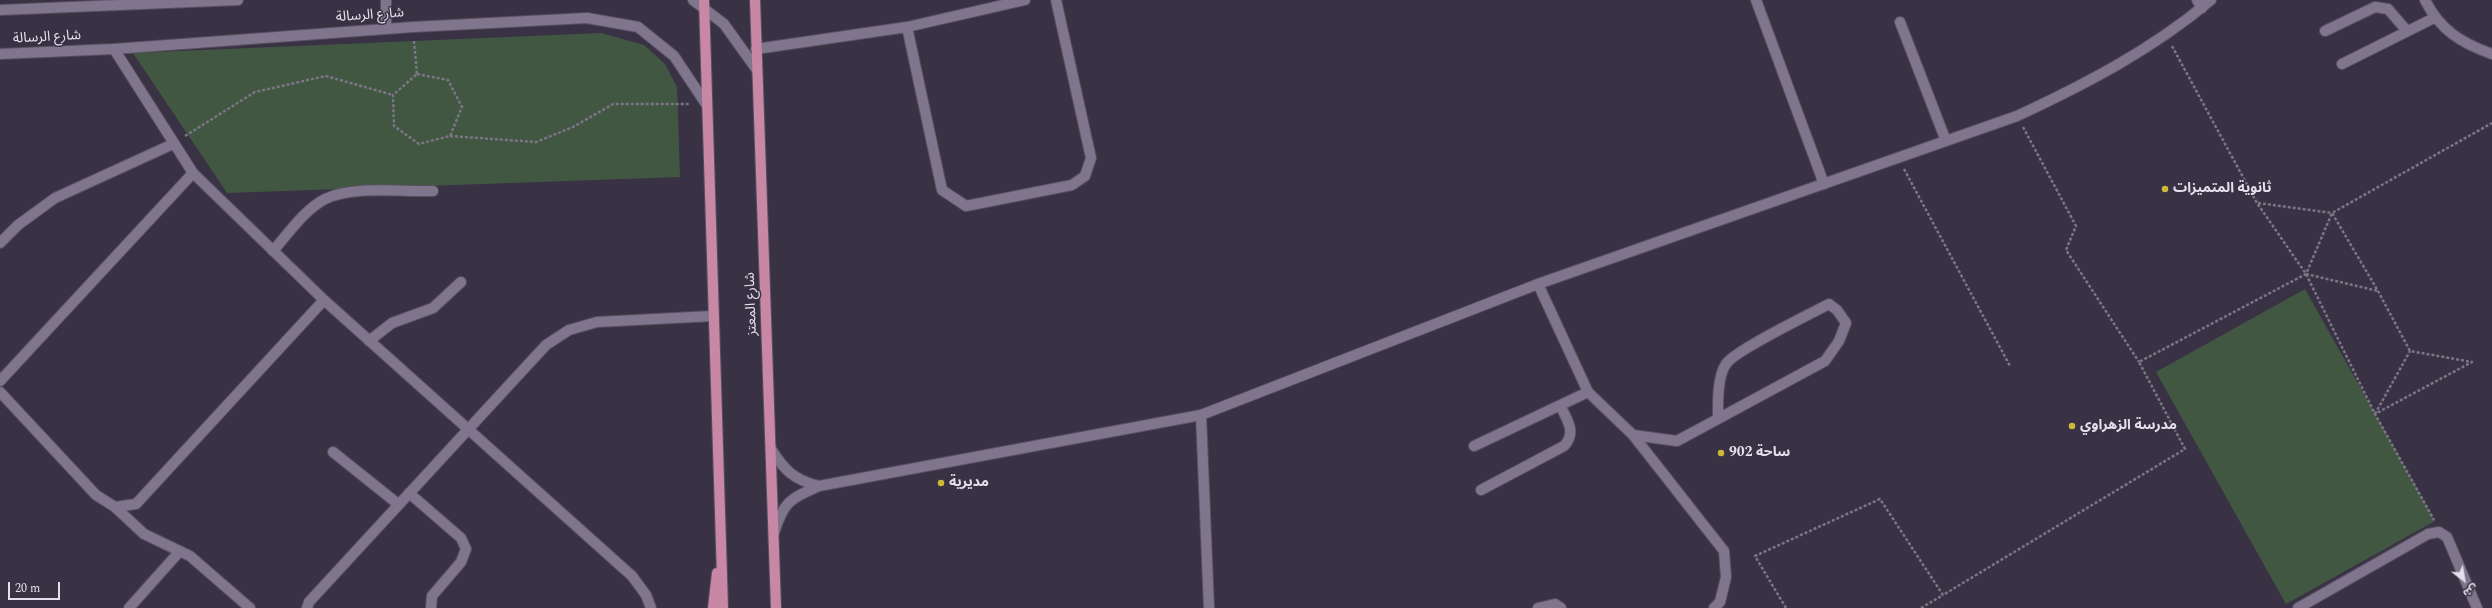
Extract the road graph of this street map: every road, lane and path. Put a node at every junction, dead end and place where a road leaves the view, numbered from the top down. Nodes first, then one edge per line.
1 (238, 0) edge
2 (386, 0) edge
3 (694, 0) edge
4 (754, 0) edge
5 (1025, 0) edge
6 (1056, 0) edge
7 (1756, 0) edge
8 (2211, 0) edge
9 (2425, 0) edge
10 (211, 1) edge
11 (704, 4) edge
12 (2200, 4) edge
13 (0, 10) edge
14 (2434, 18) junction
15 (1900, 22) dead end
16 (413, 27) junction
17 (907, 27) junction
18 (386, 29) junction
19 (2407, 31) junction
20 (2324, 32) dead end
21 (2166, 35) junction
22 (756, 48) junction
23 (114, 49) junction
24 (0, 54) edge
25 (2492, 54) edge
26 (2342, 64) dead end
27 (757, 70) junction
28 (417, 74) junction
29 (393, 95) junction
30 (706, 104) junction
31 (2017, 116) junction
32 (2492, 123) edge
33 (450, 136) junction
34 (1946, 141) junction
35 (173, 144) junction
36 (1898, 158) junction
37 (193, 173) junction
38 (1824, 184) junction
39 (433, 192) dead end
40 (2257, 203) junction
41 (2332, 213) junction
42 (0, 243) edge
43 (273, 251) junction
44 (2306, 274) junction
45 (461, 282) dead end
46 (1538, 284) junction
47 (2378, 291) junction
48 (324, 300) junction
49 (713, 316) junction
50 (369, 341) junction
51 (2410, 350) junction
52 (2139, 362) junction
53 (2010, 366) dead end
54 (0, 381) edge
55 (0, 392) edge
56 (1588, 392) junction
57 (1560, 405) junction
58 (2375, 414) junction
59 (1201, 415) junction
60 (1718, 419) junction
61 (467, 429) junction
62 (1633, 435) junction
63 (1474, 446) dead end
64 (771, 449) junction
65 (333, 452) dead end
66 (819, 486) junction
67 (1481, 490) dead end
68 (408, 493) junction
69 (398, 504) junction
70 (115, 507) junction
71 (2435, 521) dead end
72 (774, 532) junction
73 (721, 539) junction
74 (180, 551) junction
75 (1943, 595) junction
76 (129, 608) edge
77 (250, 608) edge
78 (307, 608) edge
79 (431, 608) edge
80 (650, 608) edge
81 (713, 608) edge
82 (723, 608) edge
83 (776, 608) edge
84 (1209, 608) edge
85 (1538, 608) edge
86 (1561, 608) edge
87 (1714, 608) edge
88 (1786, 608) edge
89 (1921, 608) edge
90 (2298, 608) edge
91 (2477, 608) edge

1 - 10 street
2 - 18 street
3 - 11 street
4 - 22 main road, شارع المعتز
5 - 17 street
6 - 17 street
7 - 38 street
8 - 12 street
9 - 14 street
10 - 13 street
11 - 27 street
11 - 30 main road
12 - 21 street
14 - 19 street
14 - 25 street
15 - 34 street
16 - 18 street, شارع الرسالة
16 - 28 path
16 - 30 street, شارع الرسالة
17 - 22 street
18 - 23 street, شارع الرسالة
19 - 20 street
19 - 26 street
21 - 31 street
21 - 40 path
22 - 27 main road, شارع المعتز
23 - 24 street, شارع الرسالة
23 - 35 street
27 - 64 main road, شارع المعتز
28 - 29 path
28 - 33 path
29 - 33 path
29 - 35 path
30 - 33 path
30 - 49 main road
31 - 34 street
31 - 52 path
32 - 41 path
34 - 36 street
35 - 37 street
35 - 42 street
36 - 38 street
36 - 53 path
37 - 43 street
37 - 54 street
38 - 46 street
39 - 43 street
40 - 41 path
40 - 44 path
41 - 44 path
41 - 47 path
43 - 48 street
44 - 47 path
44 - 52 path
44 - 58 path
45 - 50 street
46 - 56 street
46 - 59 street
47 - 51 path
48 - 50 street
48 - 70 street
49 - 61 street
49 - 73 main road
50 - 61 street
51 - 58 path
51 - 58 path
52 - 75 path
55 - 70 street
56 - 57 street
56 - 62 street
57 - 63 street
57 - 67 street
58 - 71 path
59 - 66 street
59 - 84 street
60 - 60 street
60 - 62 street
61 - 68 street
61 - 80 street
62 - 87 street
64 - 66 street
64 - 72 main road, شارع المعتز
65 - 69 street
66 - 72 street
68 - 69 street
68 - 79 street
69 - 78 street
70 - 74 street
72 - 83 main road, شارع المعتز
73 - 81 main road
73 - 82 main road
74 - 76 street
74 - 77 street
75 - 88 path
75 - 89 path
85 - 86 street
90 - 91 street

